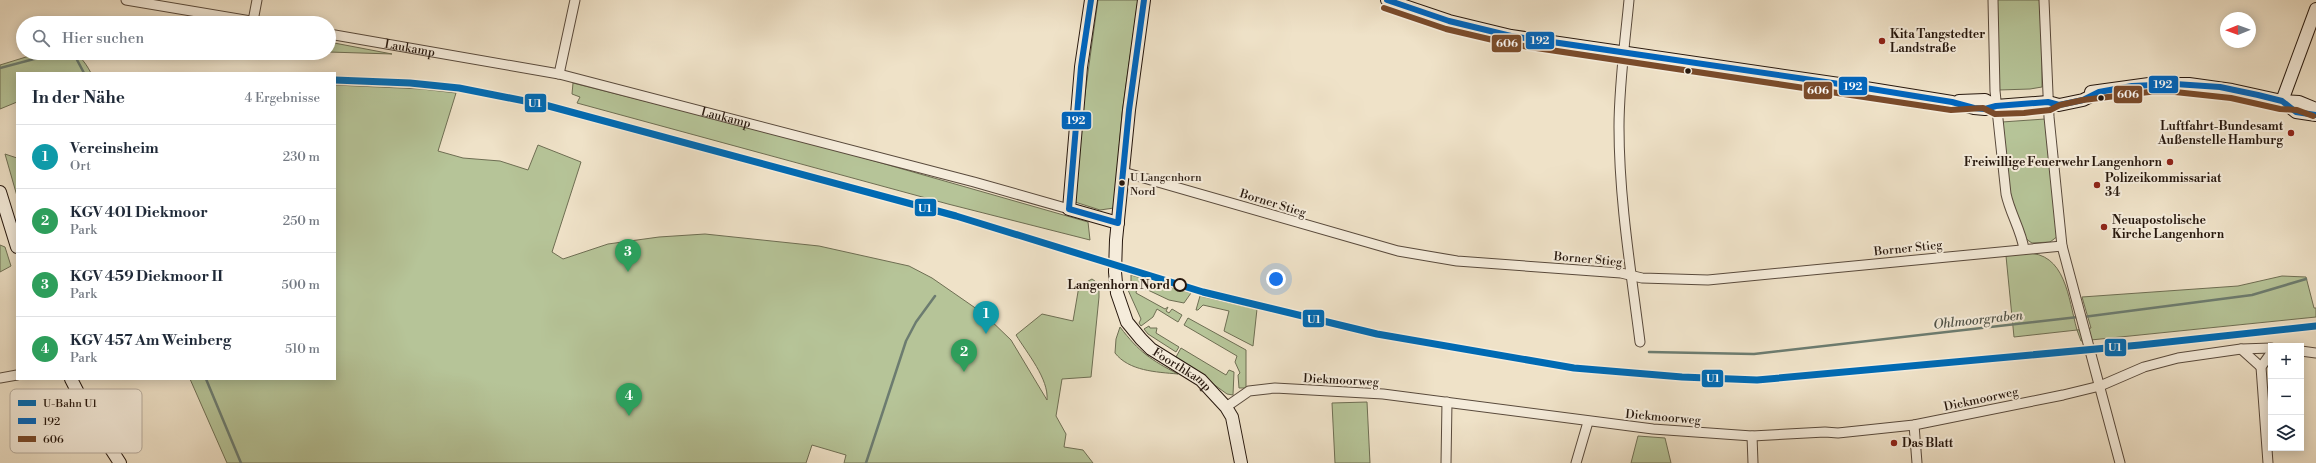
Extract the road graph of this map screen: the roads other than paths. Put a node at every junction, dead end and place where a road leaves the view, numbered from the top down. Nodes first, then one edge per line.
1 (126, 0) edge
2 (257, 0) edge
3 (576, 0) edge
4 (1091, 0) edge
5 (1144, 0) edge
6 (1387, 0) edge
7 (1629, 0) edge
8 (1993, 0) edge
9 (2044, 0) edge
10 (2316, 9) edge
11 (222, 16) edge
12 (258, 16) edge
13 (336, 35) edge
14 (1624, 53) junction
15 (559, 74) junction
16 (2282, 101) junction
17 (2048, 102) junction
18 (1996, 106) junction
19 (2316, 109) edge
20 (2316, 115) edge
21 (1123, 172) junction
22 (0, 192) edge
23 (1069, 209) junction
24 (1118, 223) junction
25 (16, 244) edge
26 (2062, 246) junction
27 (2024, 249) junction
28 (1631, 275) junction
29 (1640, 342) dead end
30 (2268, 348) edge
31 (2241, 349) junction
32 (2304, 351) edge
33 (2316, 353) edge
34 (2268, 357) edge
35 (2261, 367) junction
36 (16, 374) edge
37 (0, 378) edge
38 (72, 380) edge
39 (2100, 386) junction
40 (76, 389) edge
41 (1447, 402) junction
42 (1226, 407) junction
43 (1588, 422) junction
44 (1914, 425) junction
45 (1752, 436) junction
46 (114, 453) edge
47 (120, 463) edge
48 (1241, 463) edge
49 (1446, 463) edge
50 (1576, 463) edge
51 (1753, 463) edge
52 (1917, 463) edge
53 (2120, 463) edge
54 (2268, 463) edge

1 - 11 street
2 - 12 street
3 - 15 street
4 - 23 street
5 - 21 street, Foorthkamp
6 - 14 street
7 - 14 street
8 - 18 street
9 - 17 street
10 - 16 street
13 - 15 street, Laukamp
14 - 18 street
14 - 28 street
15 - 23 street, Laukamp
16 - 17 street
16 - 19 street
16 - 20 street
17 - 18 street
17 - 26 street
18 - 27 street
21 - 24 street, Foorthkamp
21 - 28 street, Borner Stieg
22 - 25 street
23 - 24 street, Laukamp
24 - 42 street, Foorthkamp
26 - 27 street, Borner Stieg
26 - 39 street
27 - 28 street, Borner Stieg
28 - 29 street
30 - 31 street, Diekmoorweg
31 - 35 street
31 - 39 street, Diekmoorweg
32 - 33 street
34 - 35 street
35 - 54 street
36 - 37 street
38 - 40 street
39 - 44 street, Diekmoorweg
39 - 53 street
41 - 42 street, Diekmoorweg
41 - 43 street, Diekmoorweg
41 - 49 street
42 - 48 street, Foorthkamp
43 - 45 street, Diekmoorweg
43 - 50 street
44 - 45 street, Diekmoorweg
44 - 52 street
45 - 51 street
46 - 47 street

